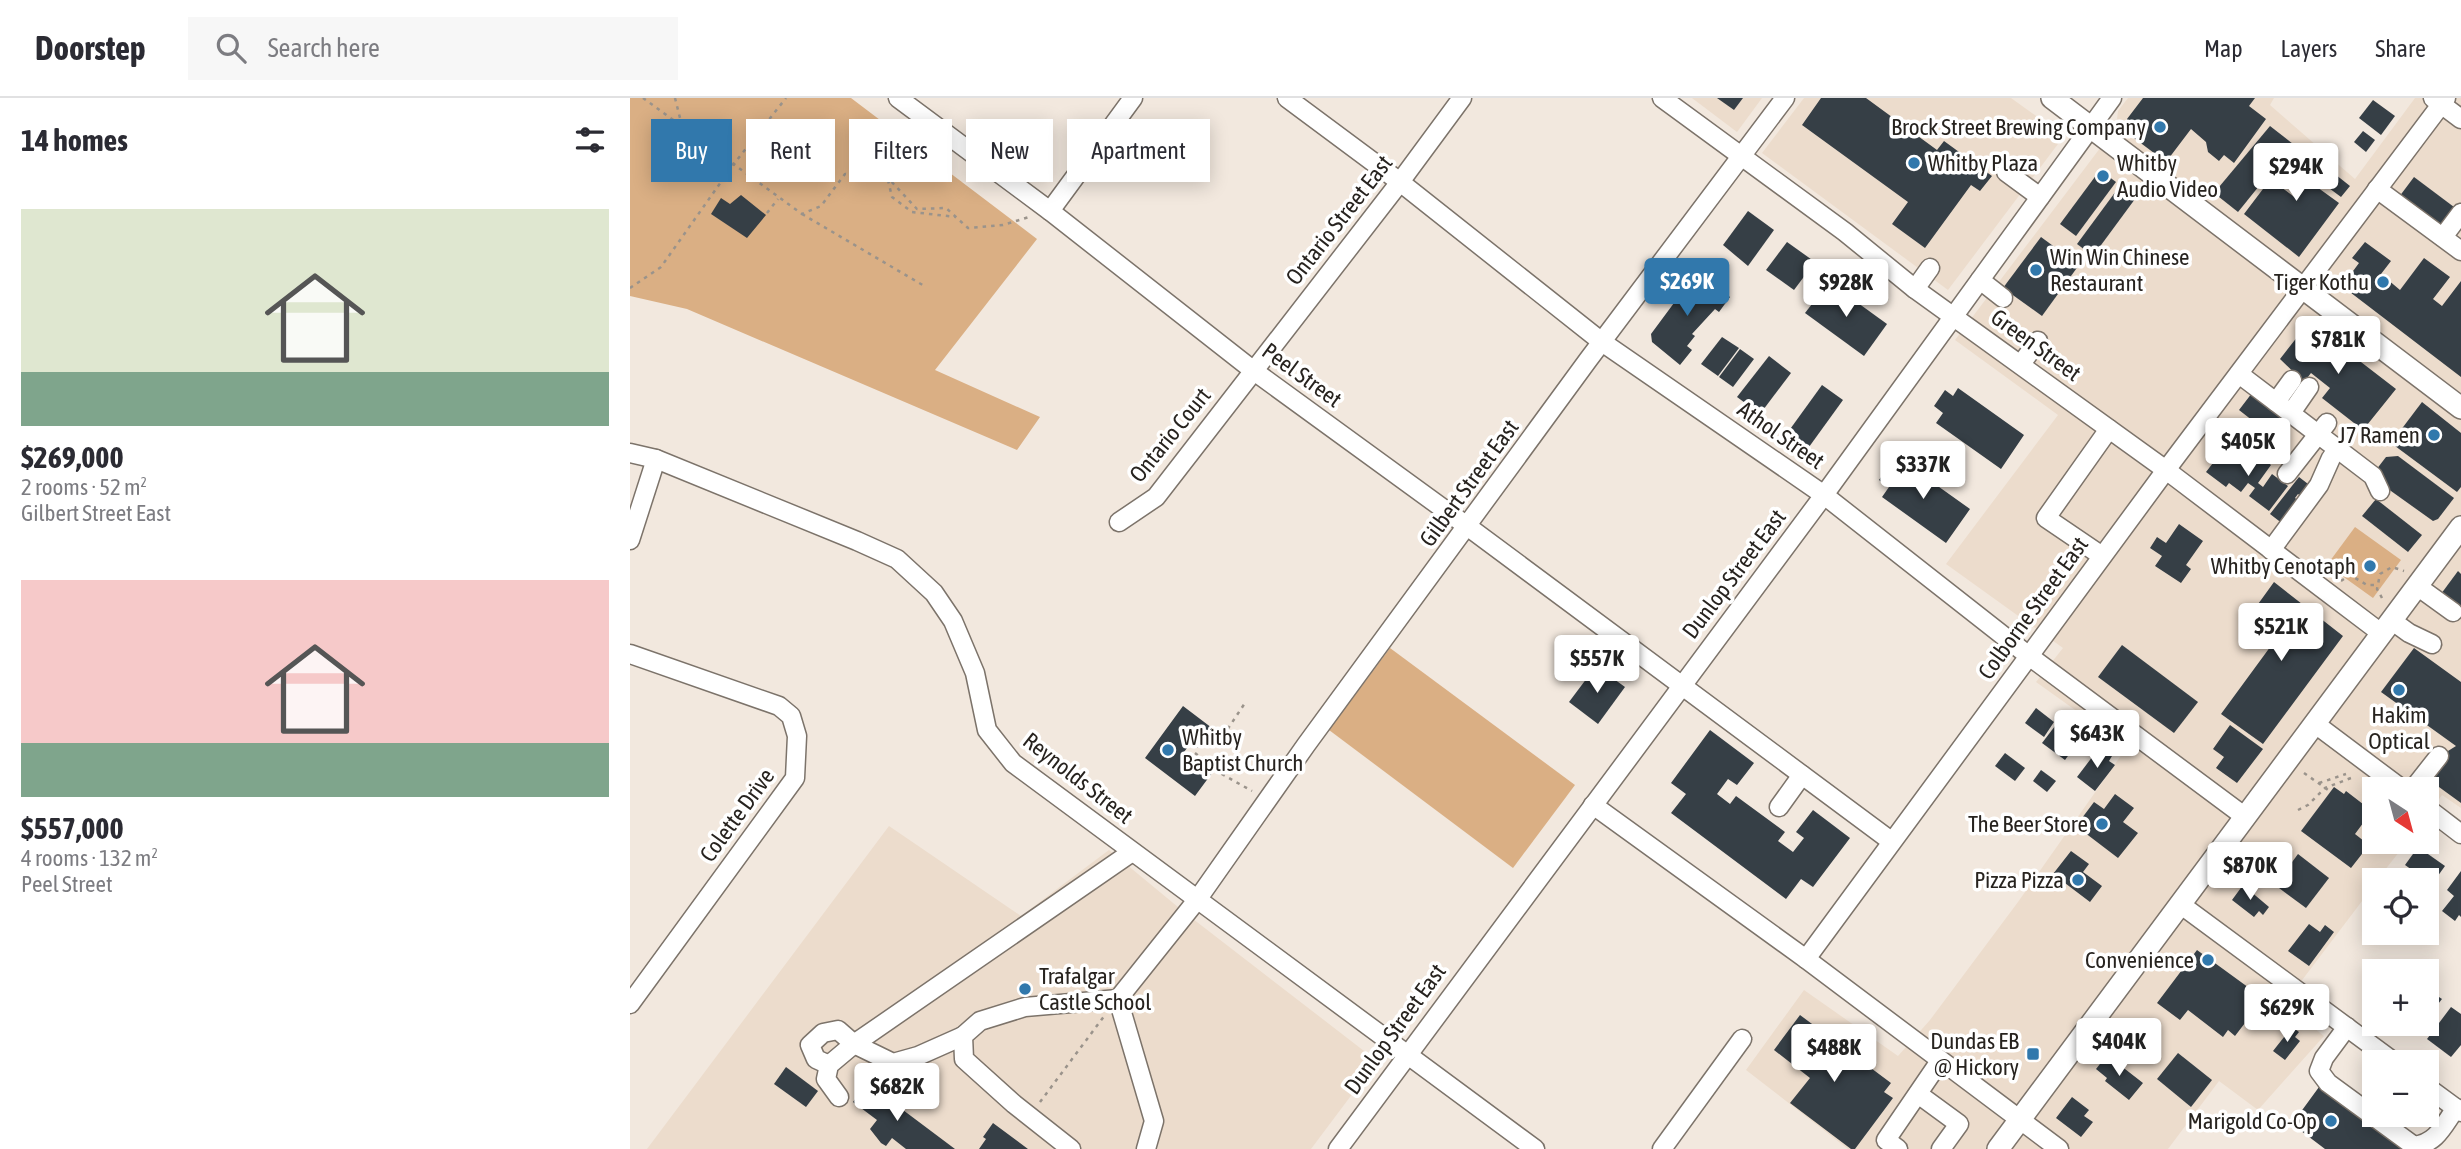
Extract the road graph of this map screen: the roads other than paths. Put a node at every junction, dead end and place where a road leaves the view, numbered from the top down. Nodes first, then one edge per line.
1 (898, 98) edge
2 (1133, 98) edge
3 (1287, 98) edge
4 (1462, 98) edge
5 (1662, 98) edge
6 (1785, 98) edge
7 (2052, 98) edge
8 (2112, 98) edge
9 (2440, 100) edge
10 (2461, 119) edge
11 (2091, 128) junction
12 (1743, 157) junction
13 (2006, 172) dead end
14 (1400, 182) junction
15 (2377, 189) junction
16 (2040, 197) junction
17 (1050, 211) junction
18 (2461, 213) edge
19 (2443, 237) junction
20 (2461, 251) edge
21 (1930, 268) dead end
22 (1980, 280) junction
23 (1915, 289) junction
24 (2304, 289) junction
25 (2003, 298) dead end
26 (1955, 316) junction
27 (2038, 341) dead end
28 (1602, 342) junction
29 (2021, 365) junction
30 (1254, 371) junction
31 (2239, 374) junction
32 (2292, 380) dead end
33 (2309, 387) dead end
34 (2276, 402) junction
35 (2461, 408) edge
36 (2291, 413) junction
37 (2109, 429) junction
38 (2323, 429) junction
39 (630, 453) edge
40 (2331, 458) dead end
41 (656, 459) junction
42 (2165, 470) junction
43 (2287, 474) dead end
44 (2380, 491) dead end
45 (1824, 495) junction
46 (1119, 522) dead end
47 (1467, 526) junction
48 (2460, 529) edge
49 (630, 540) edge
50 (2272, 550) junction
51 (2102, 556) junction
52 (2411, 579) junction
53 (2453, 612) dead end
54 (2386, 627) junction
55 (2431, 644) dead end
56 (630, 654) edge
57 (2029, 656) junction
58 (1682, 685) junction
59 (2314, 723) junction
60 (2439, 756) dead end
61 (1802, 775) junction
62 (2386, 777) edge
63 (2422, 777) edge
64 (1593, 805) junction
65 (1779, 807) dead end
66 (2244, 816) junction
67 (2440, 818) edge
68 (2461, 834) edge
69 (1892, 841) junction
70 (1132, 852) junction
71 (1197, 900) junction
72 (2180, 904) junction
73 (1805, 959) junction
74 (1118, 999) junction
75 (630, 1004) edge
76 (2347, 1027) junction
77 (963, 1036) junction
78 (1742, 1039) dead end
79 (855, 1044) junction
80 (2378, 1050) edge
81 (1406, 1055) junction
82 (1940, 1061) junction
83 (829, 1065) junction
84 (1918, 1094) junction
85 (2439, 1096) edge
86 (839, 1097) dead end
87 (2458, 1110) edge
88 (2019, 1120) junction
89 (2430, 1145) edge
90 (1071, 1149) edge
91 (1146, 1149) edge
92 (1338, 1149) edge
93 (1535, 1149) edge
94 (1662, 1149) edge
95 (1898, 1149) edge
96 (1941, 1149) edge
97 (1998, 1149) edge
98 (2059, 1149) edge

1 - 17 street, Peel Street
2 - 17 street
3 - 14 street, Athol Street
4 - 14 street, Ontario Street East
5 - 12 street, Green Street
6 - 12 street, Gilbert Street East
7 - 11 main road
8 - 11 street, Dunlop Street East
9 - 10 street
9 - 15 street, Colborne Street East
11 - 16 street, Dunlop Street East
11 - 24 main road
12 - 23 street, Green Street
12 - 28 street, Gilbert Street East
13 - 16 street
14 - 28 street, Athol Street
14 - 30 street, Ontario Street East
15 - 19 street
15 - 24 street, Colborne Street East
16 - 22 street, Dunlop Street East
17 - 30 street, Peel Street
18 - 19 street
19 - 20 street
21 - 23 street
22 - 25 street
22 - 26 street, Dunlop Street East
23 - 26 street, Green Street
24 - 31 street, Colborne Street East
24 - 35 main road
26 - 29 street, Green Street
26 - 45 street, Dunlop Street East
27 - 29 street
28 - 45 street, Athol Street
28 - 47 street, Gilbert Street East
29 - 37 street, Green Street
30 - 46 street, Ontario Court
30 - 47 street, Peel Street
31 - 34 street
31 - 42 street, Colborne Street East
32 - 34 street
33 - 36 street
34 - 36 street
36 - 38 street
37 - 42 street, Green Street
37 - 51 street
38 - 43 street
38 - 44 street
39 - 41 street, Reynolds Street
40 - 50 street
41 - 49 street
41 - 70 street, Reynolds Street
42 - 50 street, Green Street
42 - 51 street, Colborne Street East
45 - 57 street, Athol Street
45 - 58 street, Dunlop Street East
47 - 58 street, Peel Street
47 - 71 street, Gilbert Street East
48 - 52 main road
50 - 54 street, Green Street
51 - 57 street, Colborne Street East
52 - 53 street
52 - 54 main road
54 - 55 street, Green Street
54 - 59 main road
56 - 75 street, Colette Drive
57 - 66 street, Athol Street
57 - 69 street, Colborne Street East
58 - 61 street, Peel Street
58 - 64 street, Dunlop Street East
59 - 62 street
59 - 66 main road
60 - 63 street
61 - 65 street
61 - 69 street, Peel Street
64 - 73 street
64 - 81 street, Dunlop Street East
66 - 72 main road
67 - 68 street
69 - 73 street, Colborne Street East
70 - 71 street, Reynolds Street
70 - 79 street
71 - 74 street, Gilbert Street East
71 - 81 street, Reynolds Street
72 - 76 street
72 - 88 main road
73 - 82 street
74 - 77 street
74 - 91 street
76 - 80 street
76 - 89 street
77 - 79 street
77 - 90 street
78 - 94 street
79 - 83 street
79 - 83 street
81 - 92 street, Dunlop Street East
81 - 93 street, Reynolds Street
82 - 84 street
82 - 88 street
83 - 86 street
84 - 95 street
84 - 96 street
85 - 87 street
87 - 89 street
88 - 97 main road
88 - 98 street

